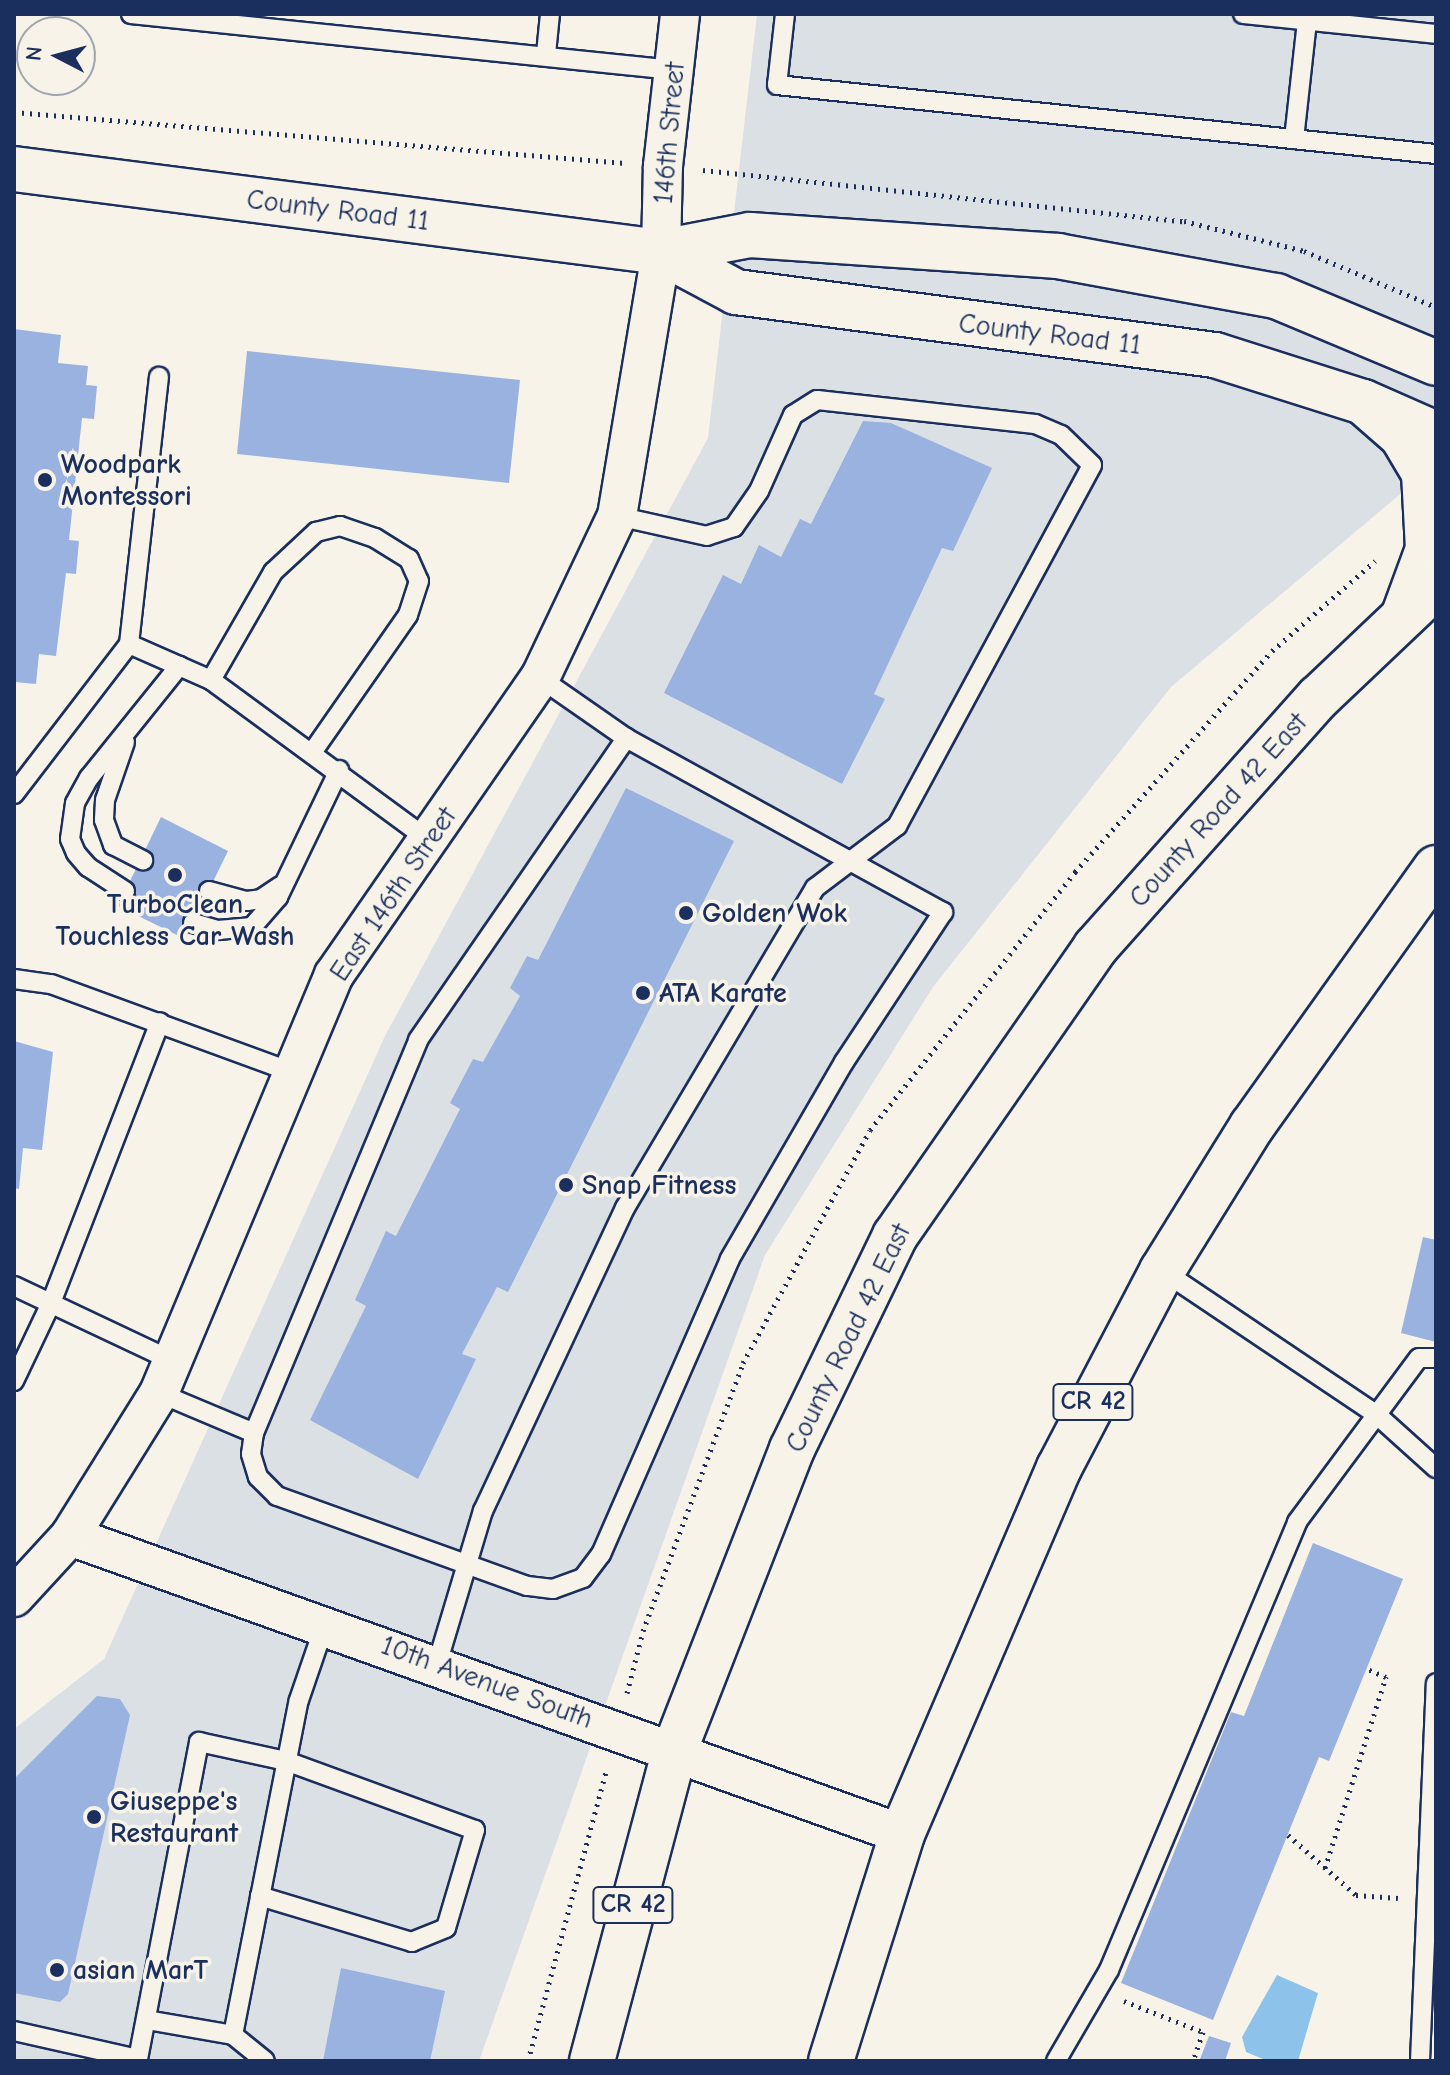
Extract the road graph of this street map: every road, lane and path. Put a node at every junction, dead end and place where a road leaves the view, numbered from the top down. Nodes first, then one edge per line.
1 (131, 14) edge
2 (550, 14) edge
3 (680, 14) edge
4 (785, 14) edge
5 (1243, 14) edge
6 (1307, 21) junction
7 (1436, 34) edge
8 (546, 54) junction
9 (673, 70) junction
10 (14, 112) edge
11 (1294, 139) junction
12 (1436, 154) edge
13 (663, 166) junction
14 (14, 169) edge
15 (661, 252) junction
16 (1436, 307) edge
17 (1436, 363) edge
18 (159, 377) dead end
19 (1363, 402) junction
20 (1436, 434) edge
21 (617, 516) junction
22 (1436, 586) edge
23 (1403, 618) junction
24 (129, 644) junction
25 (179, 666) junction
26 (540, 678) junction
27 (211, 680) junction
28 (130, 728) junction
29 (626, 738) junction
30 (313, 751) junction
31 (339, 770) junction
32 (14, 794) edge
33 (429, 840) junction
34 (143, 860) dead end
35 (851, 861) junction
36 (1436, 868) edge
37 (285, 882) junction
38 (125, 891) dead end
39 (209, 891) dead end
40 (193, 923) dead end
41 (14, 979) edge
42 (160, 1022) junction
43 (294, 1073) junction
44 (1162, 1271) junction
45 (14, 1286) edge
46 (51, 1303) junction
47 (1436, 1358) edge
48 (166, 1377) junction
49 (14, 1381) edge
50 (1376, 1414) junction
51 (254, 1433) junction
52 (1436, 1468) edge
53 (70, 1536) junction
54 (465, 1564) junction
55 (14, 1597) edge
56 (325, 1623) junction
57 (437, 1664) junction
58 (1367, 1669) dead end
59 (1436, 1683) edge
60 (675, 1749) junction
61 (286, 1761) junction
62 (902, 1834) junction
63 (1288, 1835) dead end
64 (1325, 1868) junction
65 (260, 1896) junction
66 (1427, 1899) junction
67 (1097, 1990) junction
68 (147, 2020) junction
69 (14, 2031) edge
70 (233, 2035) junction
71 (265, 2061) edge
72 (592, 2061) edge
73 (831, 2061) edge
74 (1056, 2061) edge
75 (1193, 2061) edge
76 (1420, 2061) edge

1 - 8 lane
2 - 8 lane
3 - 9 street, 146th Street
4 - 11 lane
5 - 6 lane
6 - 7 lane
6 - 11 lane
8 - 9 lane
9 - 13 street, 146th Street
10 - 13 path
11 - 12 lane
13 - 15 street, 146th Street
13 - 16 path
14 - 15 main road, County Road 11
15 - 17 main road, County Road 11
15 - 19 main road, County Road 11
15 - 21 street, East 146th Street
18 - 24 lane
19 - 20 main road, County Road 11
19 - 23 main road
21 - 26 street, East 146th Street
21 - 35 lane
22 - 23 main road, County Road 42 East / CR 42
23 - 60 main road, County Road 42 East / CR 42
24 - 25 lane
24 - 32 lane
25 - 27 lane
25 - 28 lane
26 - 29 lane
26 - 33 street, East 146th Street
27 - 30 lane
27 - 30 lane
28 - 34 lane
28 - 38 lane
29 - 35 lane
29 - 51 lane
30 - 31 lane
31 - 33 lane
31 - 37 lane
33 - 43 street, East 146th Street
35 - 54 lane
35 - 54 lane
36 - 44 main road, CR 42
37 - 39 lane
37 - 40 lane
41 - 42 lane
42 - 43 lane
42 - 46 lane
43 - 48 street, East 146th Street
44 - 50 lane
44 - 62 main road, CR 42
45 - 46 lane
46 - 48 lane
46 - 49 lane
47 - 50 lane
48 - 51 lane
48 - 53 street, East 146th Street
50 - 52 lane
50 - 67 lane
51 - 54 lane
53 - 55 street, East 146th Street
53 - 56 street, 10th Avenue South
54 - 57 lane
56 - 57 street, 10th Avenue South
56 - 61 lane
57 - 60 street, 10th Avenue South
58 - 64 path
59 - 66 lane
60 - 62 street, 10th Avenue South
60 - 72 main road, County Road 42 East / CR 42
61 - 65 lane
61 - 65 lane
61 - 68 lane
62 - 73 main road, CR 42
63 - 64 path
64 - 66 path
65 - 70 lane
66 - 76 lane
67 - 74 lane
67 - 75 path
68 - 69 lane
68 - 70 lane
70 - 71 lane

